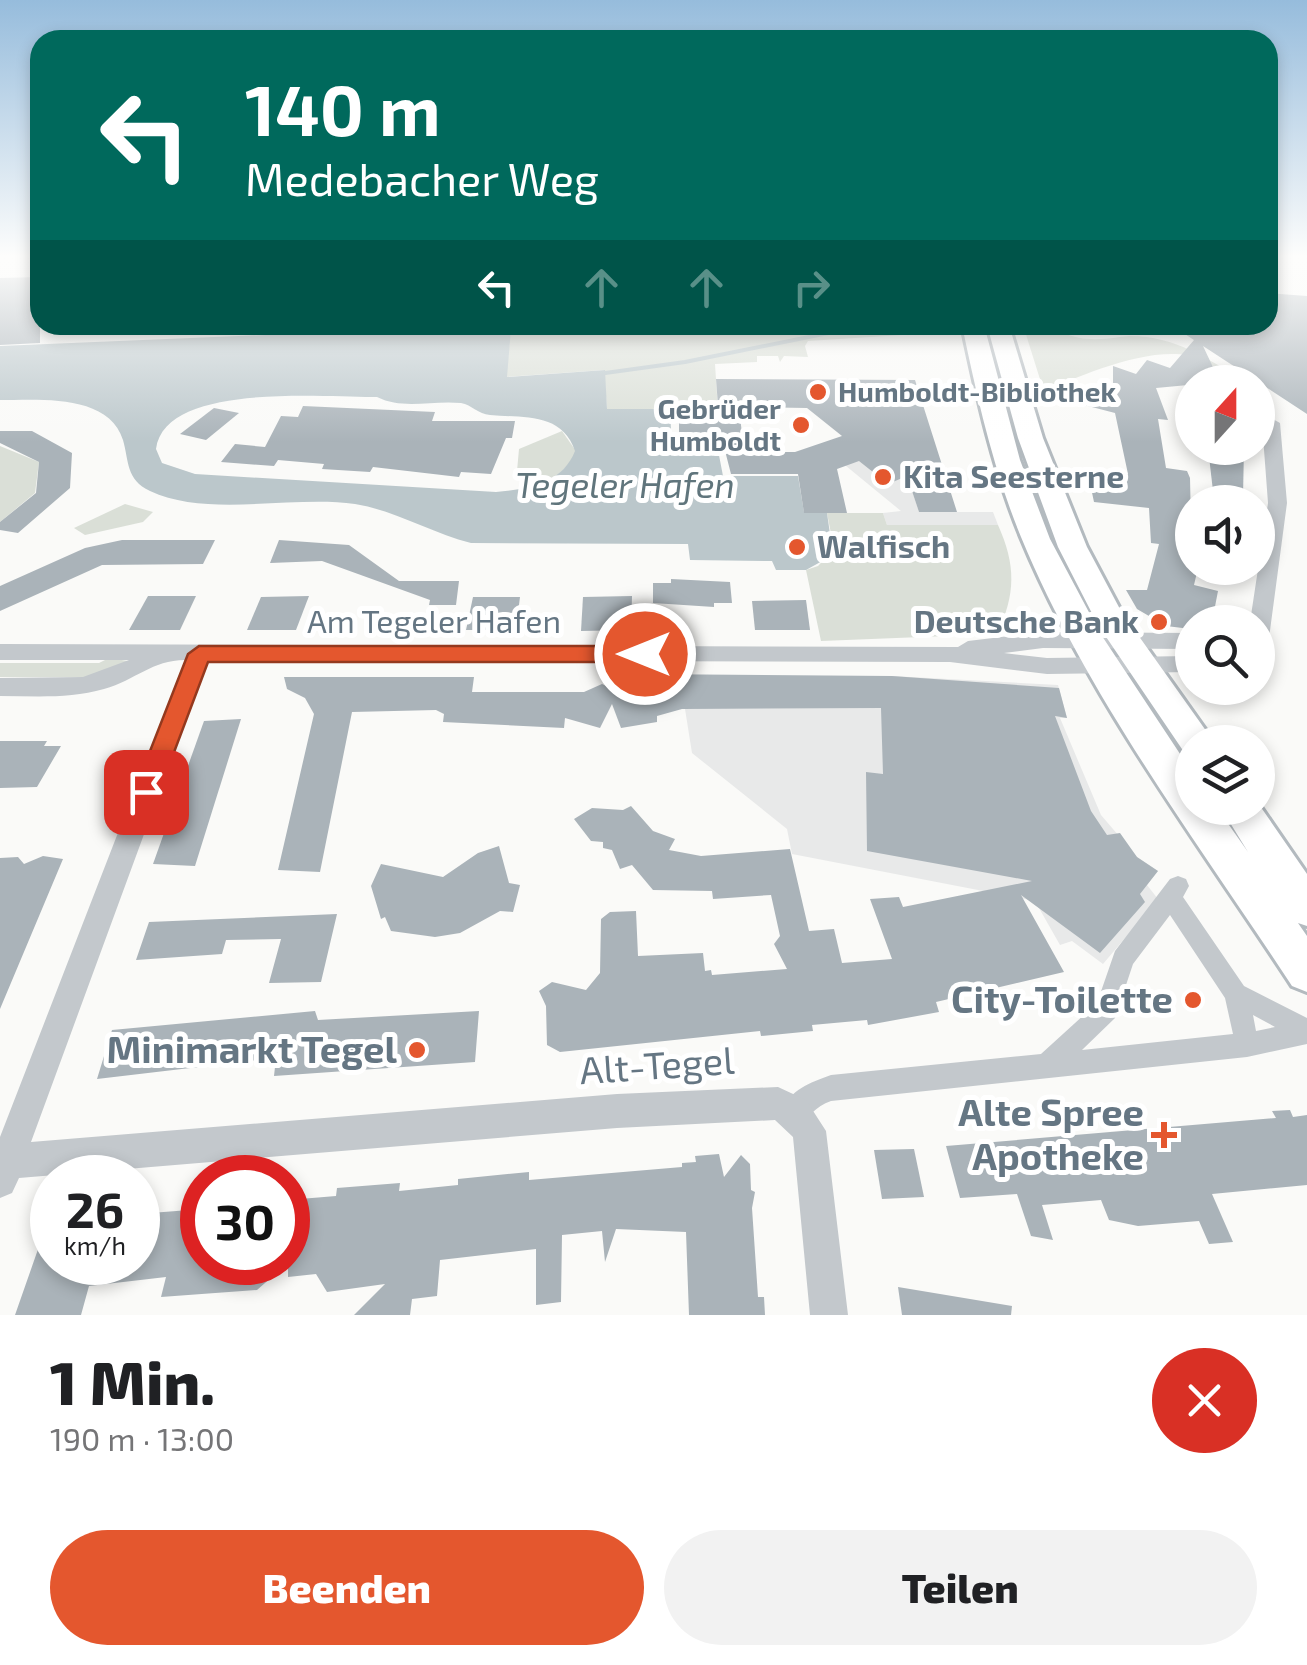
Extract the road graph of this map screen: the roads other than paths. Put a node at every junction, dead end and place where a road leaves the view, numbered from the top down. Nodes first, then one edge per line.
1 (975, 335) edge
2 (1001, 335) edge
3 (1275, 441) edge
4 (1263, 605) edge
5 (1175, 645) edge
6 (0, 652) edge
7 (159, 652) junction
8 (1094, 652) junction
9 (1134, 652) junction
10 (199, 654) junction
11 (1175, 660) edge
12 (0, 687) edge
13 (1184, 725) edge
14 (1175, 776) edge
15 (1208, 825) edge
16 (1251, 825) edge
17 (1307, 908) edge
18 (1307, 972) edge
19 (1236, 994) junction
20 (1307, 1032) edge
21 (1246, 1045) junction
22 (1046, 1066) junction
23 (794, 1112) junction
24 (3, 1168) edge
25 (828, 1315) edge

1 - 8 main road
2 - 9 main road
3 - 4 street
5 - 9 street
6 - 7 street, Am Tegeler Hafen
7 - 10 street, Am Tegeler Hafen
7 - 12 street
8 - 9 street, Am Tegeler Hafen
8 - 10 street, Am Tegeler Hafen
8 - 14 main road
9 - 11 street
9 - 13 main road
10 - 24 street
15 - 18 main road
16 - 17 main road
19 - 20 street
19 - 21 street
19 - 22 street
20 - 21 street
21 - 22 street
22 - 23 street
23 - 24 street, Alt-Tegel
23 - 25 street

